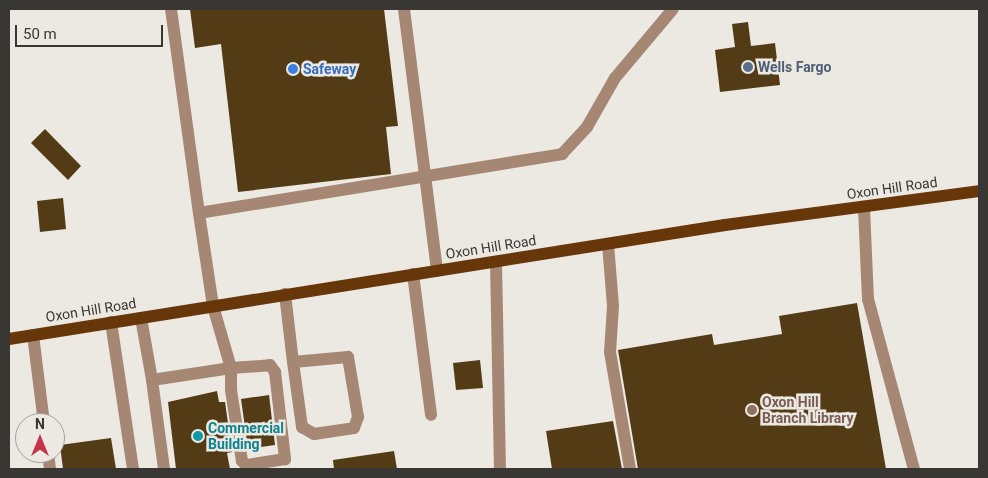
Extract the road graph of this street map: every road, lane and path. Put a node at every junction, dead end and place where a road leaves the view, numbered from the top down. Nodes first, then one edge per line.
1 (171, 9) edge
2 (404, 9) edge
3 (673, 9) edge
4 (425, 177) junction
5 (979, 191) edge
6 (864, 208) junction
7 (199, 213) junction
8 (608, 244) junction
9 (496, 262) junction
10 (437, 271) junction
11 (413, 274) junction
12 (285, 294) junction
13 (213, 306) junction
14 (141, 318) junction
15 (111, 322) junction
16 (33, 335) junction
17 (9, 339) edge
18 (293, 362) junction
19 (231, 368) junction
20 (152, 380) junction
21 (43, 413) edge
22 (431, 415) dead end
23 (133, 469) edge
24 (164, 469) edge
25 (500, 469) edge
26 (630, 469) edge
27 (914, 469) edge

1 - 7 lane
2 - 4 lane
3 - 4 lane
4 - 7 lane
4 - 10 lane
5 - 6 main road, Oxon Hill Road
6 - 8 main road, Oxon Hill Road
6 - 27 lane
7 - 13 lane
8 - 9 main road, Oxon Hill Road
8 - 26 lane
9 - 10 main road, Oxon Hill Road
9 - 25 lane
10 - 11 main road, Oxon Hill Road
11 - 12 main road, Oxon Hill Road
11 - 22 lane
12 - 13 main road, Oxon Hill Road
12 - 18 lane
13 - 14 main road, Oxon Hill Road
13 - 19 lane
14 - 15 main road, Oxon Hill Road
14 - 20 lane
15 - 16 main road, Oxon Hill Road
15 - 23 lane
16 - 17 main road, Oxon Hill Road
16 - 21 lane
18 - 18 lane
19 - 19 lane
19 - 20 lane
20 - 24 lane

